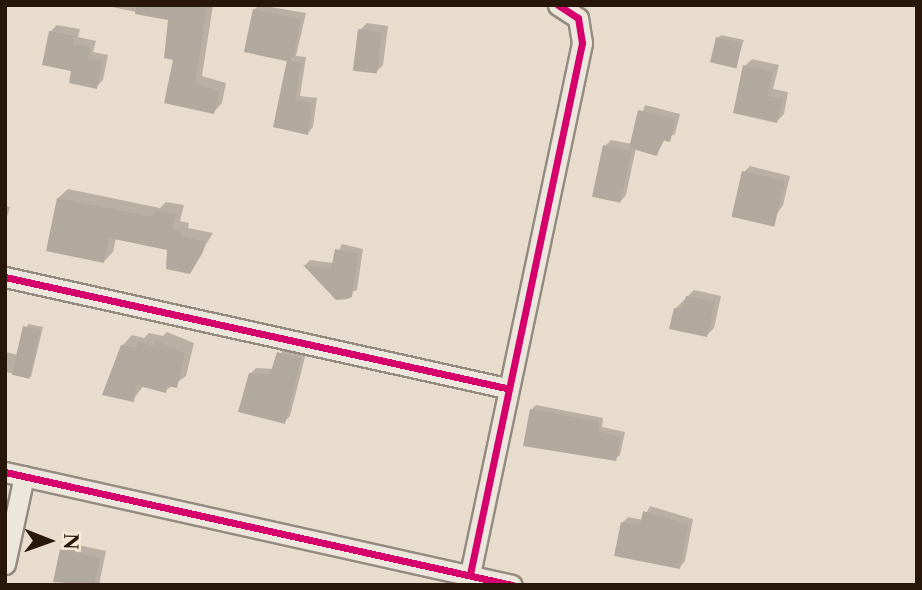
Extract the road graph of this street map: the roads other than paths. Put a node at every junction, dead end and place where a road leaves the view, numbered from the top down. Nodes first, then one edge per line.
1 (558, 5) edge
2 (5, 277) edge
3 (506, 388) junction
4 (15, 474) edge
5 (5, 564) edge
6 (470, 574) junction
7 (512, 585) edge

1 - 3 street
2 - 3 street
3 - 6 street
4 - 5 street
4 - 6 street
6 - 7 street

